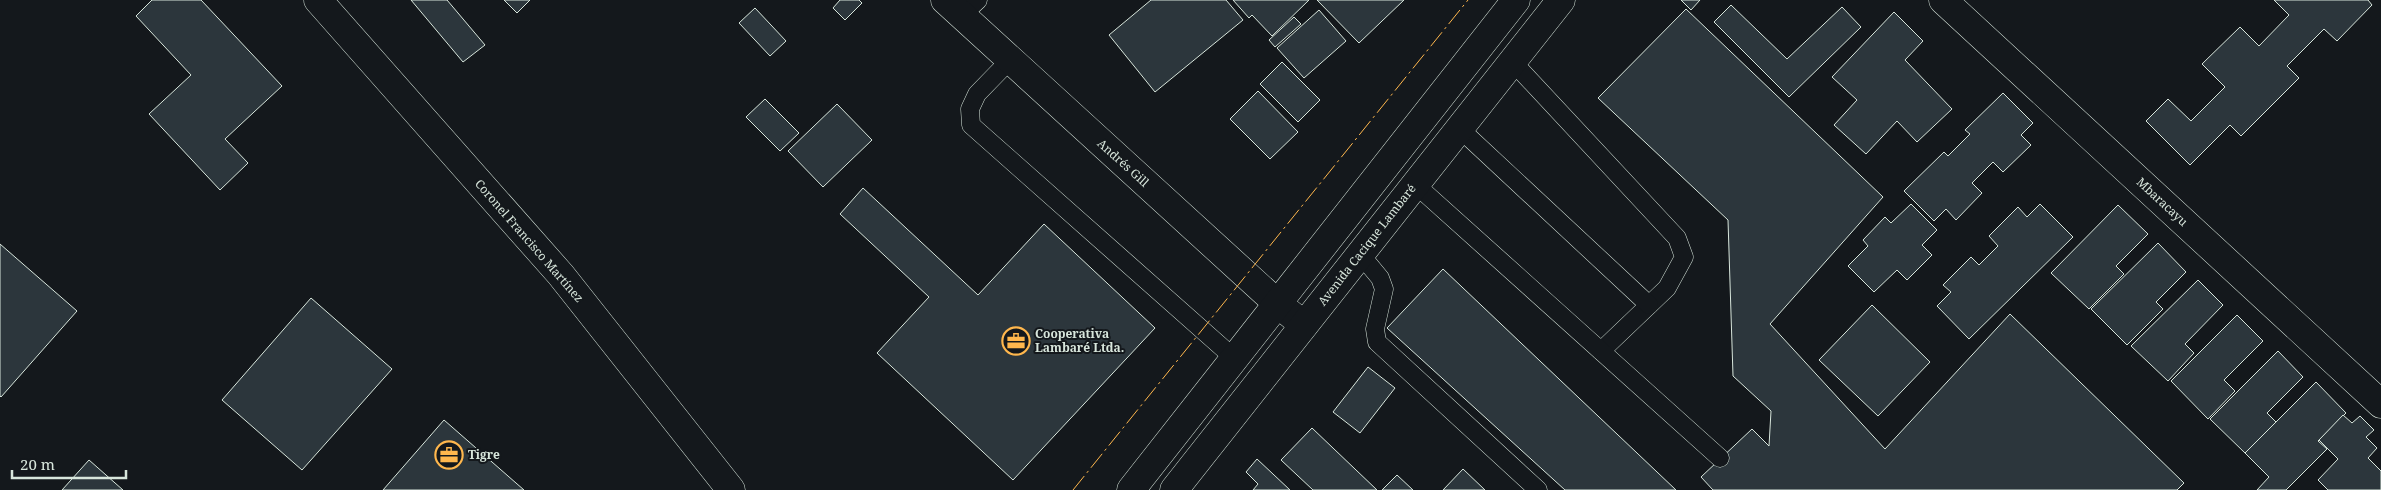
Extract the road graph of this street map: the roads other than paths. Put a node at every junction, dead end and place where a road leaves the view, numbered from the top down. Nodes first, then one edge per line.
1 (318, 0) edge
2 (1516, 0) edge
3 (1561, 0) edge
4 (1943, 0) edge
5 (961, 5) edge
6 (1010, 60) junction
7 (1512, 61) junction
8 (1459, 128) junction
9 (1415, 184) junction
10 (1362, 255) junction
11 (1278, 304) junction
12 (1649, 305) junction
13 (1304, 325) junction
14 (1601, 351) junction
15 (1234, 358) junction
16 (2381, 404) edge
17 (1720, 458) dead end
18 (731, 490) edge
19 (1131, 490) edge
20 (1174, 490) edge
21 (1538, 490) edge

1 - 18 street, Coronel Francisco Martínez
2 - 11 street
3 - 7 street, Avenida Cacique Lambaré
4 - 16 street, Mbaracayu
5 - 6 street, Andrés Gill
6 - 11 street, Andrés Gill
6 - 15 lane
7 - 8 street, Avenida Cacique Lambaré
7 - 12 lane
8 - 9 street, Avenida Cacique Lambaré
8 - 12 lane
9 - 10 street, Avenida Cacique Lambaré
9 - 14 lane
10 - 13 street, Avenida Cacique Lambaré
10 - 21 lane
11 - 13 street, Andrés Gill
11 - 15 street
12 - 14 lane
13 - 20 street, Avenida Cacique Lambaré
14 - 17 lane
15 - 19 street

